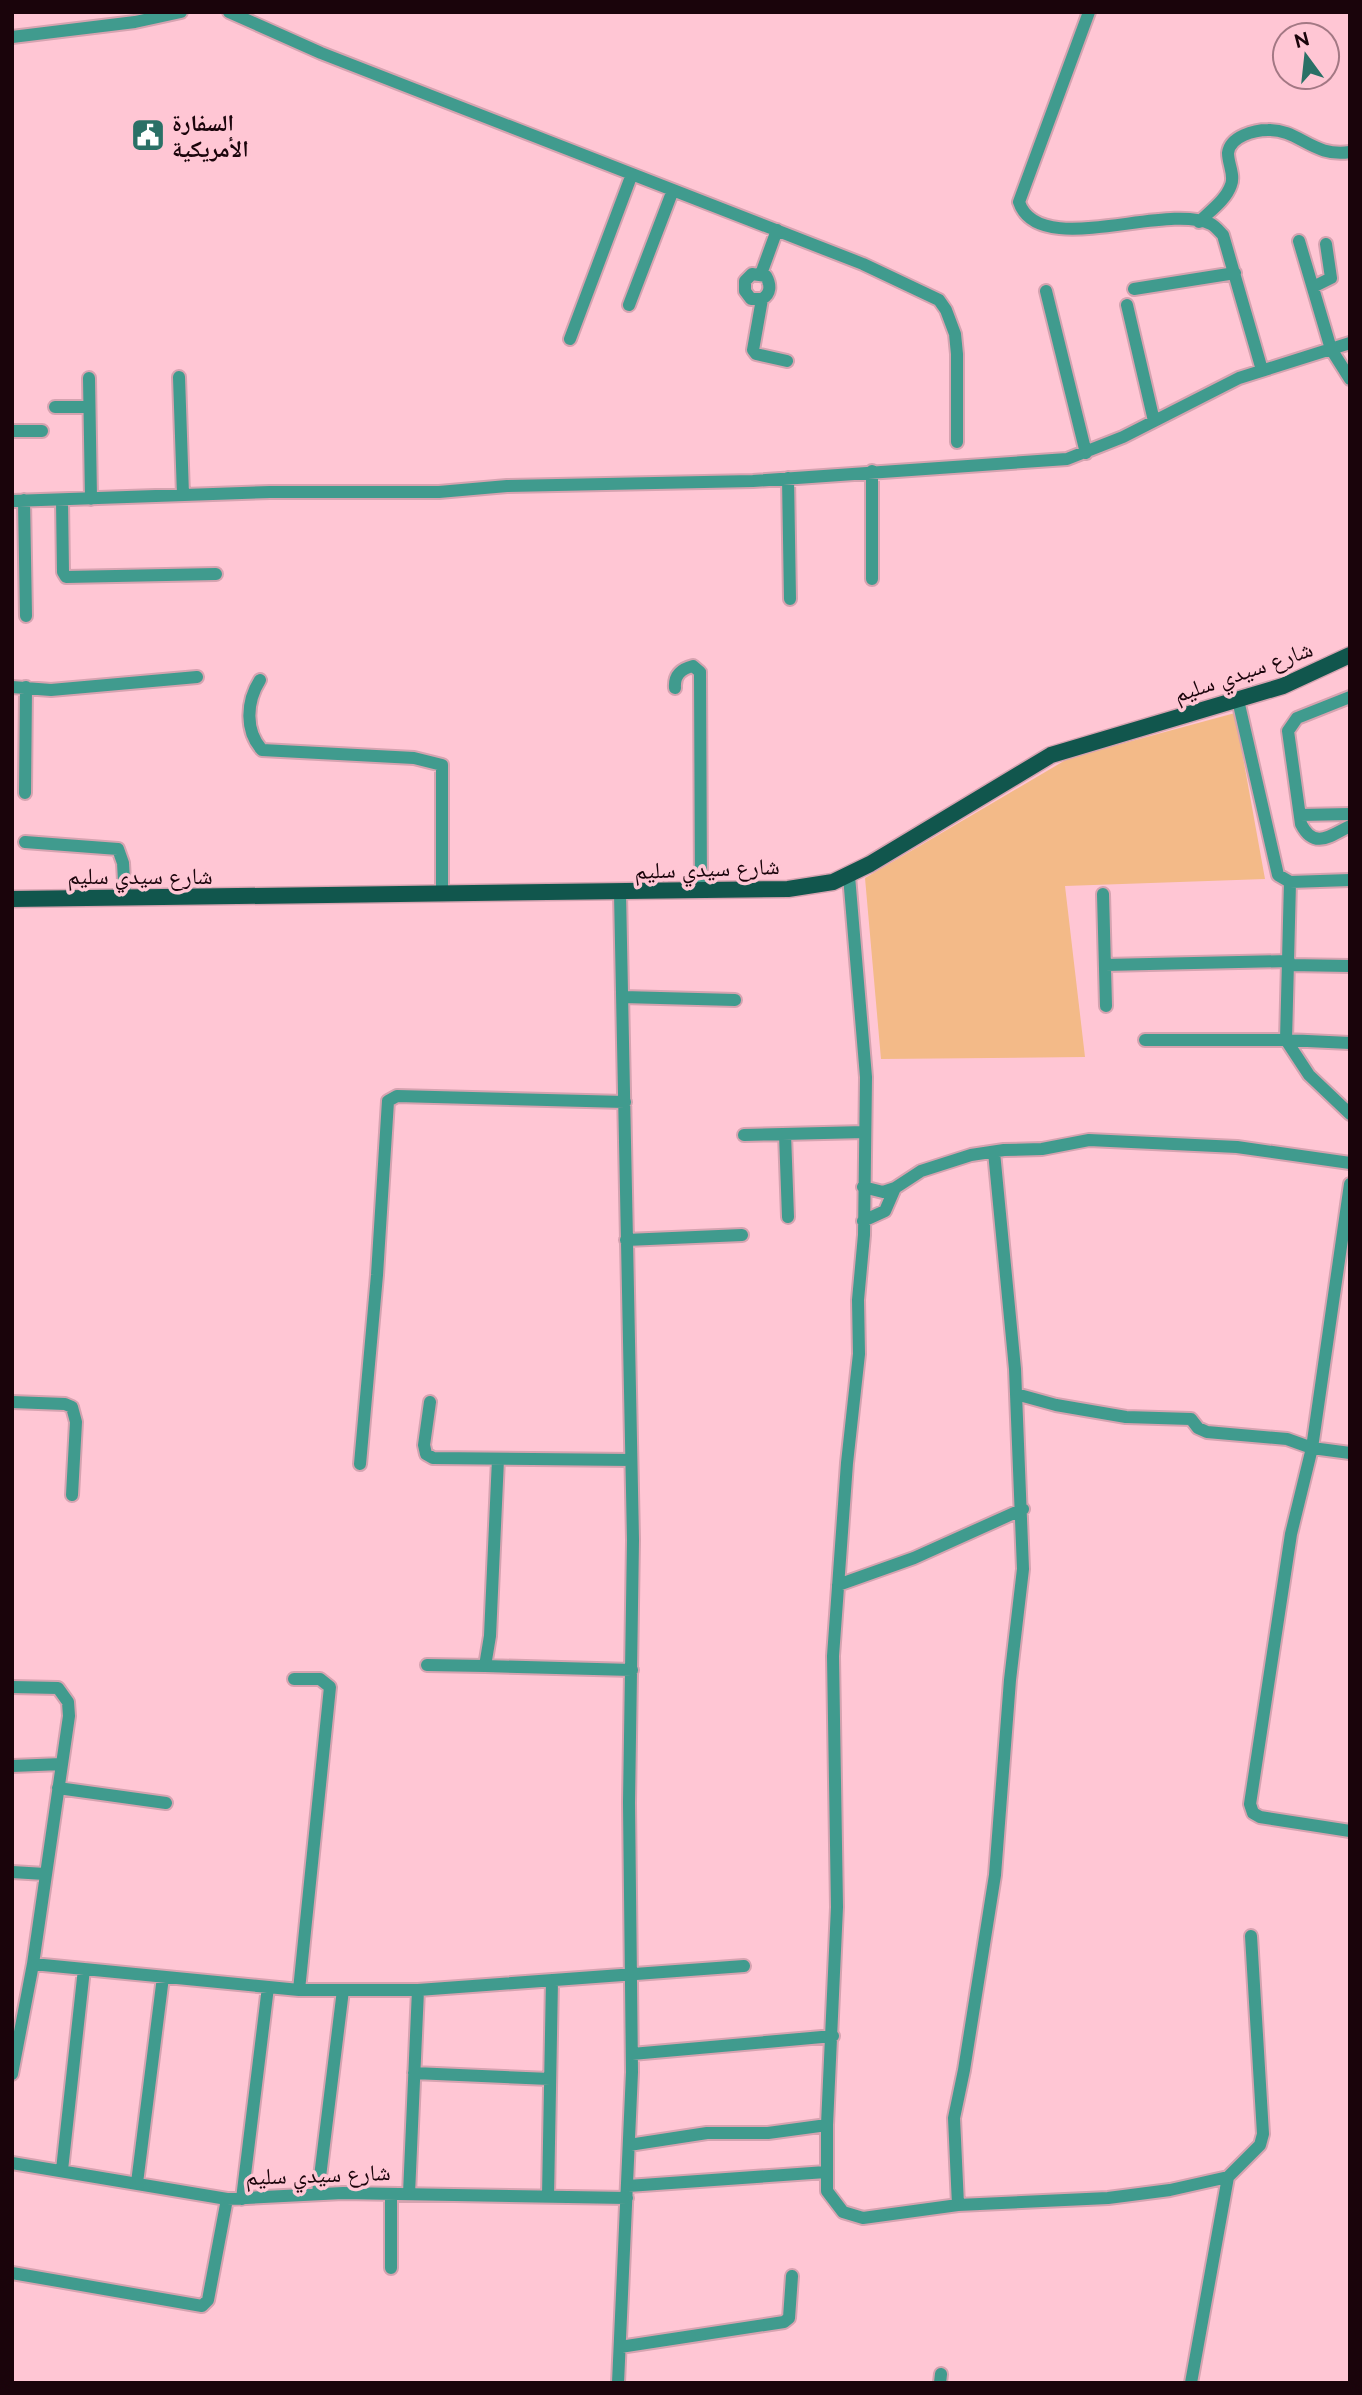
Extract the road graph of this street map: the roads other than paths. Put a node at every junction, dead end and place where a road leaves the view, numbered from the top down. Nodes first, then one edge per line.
1 (181, 12) edge
2 (229, 12) edge
3 (1089, 12) edge
4 (12, 37) edge
5 (1350, 152) edge
6 (632, 174) junction
7 (673, 190) junction
8 (1199, 222) junction
9 (777, 230) junction
10 (1299, 241) dead end
11 (1326, 244) dead end
12 (1234, 273) junction
13 (761, 274) junction
14 (1313, 287) junction
15 (1135, 289) dead end
16 (1046, 291) dead end
17 (762, 299) junction
18 (629, 304) dead end
19 (1127, 305) dead end
20 (570, 339) dead end
21 (1350, 343) edge
22 (1331, 349) junction
23 (787, 361) dead end
24 (1262, 370) junction
25 (179, 377) dead end
26 (89, 378) dead end
27 (1350, 379) edge
28 (55, 407) dead end
29 (89, 407) junction
30 (1154, 421) junction
31 (12, 431) edge
32 (43, 431) dead end
33 (957, 442) dead end
34 (1086, 453) junction
35 (872, 471) junction
36 (789, 478) junction
37 (183, 495) junction
38 (91, 499) junction
39 (18, 500) edge
40 (62, 500) junction
41 (216, 574) dead end
42 (873, 579) dead end
43 (790, 599) dead end
44 (26, 616) dead end
45 (1350, 655) edge
46 (197, 677) dead end
47 (260, 680) dead end
48 (19, 687) edge
49 (675, 688) dead end
50 (1350, 697) edge
51 (1238, 699) junction
52 (25, 793) dead end
53 (1350, 814) edge
54 (1300, 815) junction
55 (1350, 826) edge
56 (25, 842) dead end
57 (849, 876) junction
58 (1350, 880) edge
59 (1290, 882) junction
60 (701, 891) junction
61 (620, 893) junction
62 (1103, 894) dead end
63 (442, 895) junction
64 (125, 898) junction
65 (12, 899) edge
66 (1289, 963) junction
67 (1105, 965) junction
68 (1350, 966) edge
69 (623, 997) junction
70 (735, 1000) dead end
71 (1106, 1006) dead end
72 (1145, 1040) dead end
73 (1286, 1040) junction
74 (1350, 1043) edge
75 (625, 1102) junction
76 (1350, 1114) edge
77 (865, 1132) junction
78 (785, 1134) junction
79 (744, 1135) dead end
80 (994, 1152) junction
81 (1350, 1163) edge
82 (1350, 1184) edge
83 (863, 1187) junction
84 (895, 1188) junction
85 (788, 1217) dead end
86 (863, 1222) junction
87 (742, 1235) dead end
88 (626, 1240) junction
89 (1016, 1394) junction
90 (12, 1402) edge
91 (430, 1402) dead end
92 (1312, 1448) junction
93 (1350, 1453) edge
94 (498, 1459) junction
95 (631, 1460) junction
96 (360, 1464) dead end
97 (72, 1495) dead end
98 (1023, 1509) junction
99 (838, 1585) junction
100 (426, 1665) dead end
101 (485, 1666) junction
102 (632, 1670) junction
103 (294, 1679) dead end
104 (12, 1687) edge
105 (62, 1764) junction
106 (12, 1766) edge
107 (58, 1788) junction
108 (166, 1803) dead end
109 (1350, 1831) edge
110 (12, 1872) edge
111 (46, 1874) junction
112 (1251, 1936) dead end
113 (33, 1964) junction
114 (744, 1966) dead end
115 (84, 1969) junction
116 (629, 1974) junction
117 (163, 1977) junction
118 (552, 1980) junction
119 (268, 1987) junction
120 (299, 1990) junction
121 (343, 1990) junction
122 (418, 1990) junction
123 (833, 2036) junction
124 (632, 2054) junction
125 (414, 2073) junction
126 (12, 2074) edge
127 (550, 2079) junction
128 (827, 2125) junction
129 (629, 2145) junction
130 (12, 2163) edge
131 (62, 2171) junction
132 (826, 2172) junction
133 (1228, 2177) junction
134 (137, 2183) junction
135 (627, 2192) junction
136 (318, 2193) junction
137 (391, 2194) junction
138 (409, 2194) junction
139 (548, 2197) junction
140 (227, 2199) junction
141 (242, 2199) junction
142 (958, 2205) junction
143 (391, 2268) dead end
144 (12, 2273) edge
145 (792, 2276) dead end
146 (620, 2347) junction
147 (618, 2383) edge
148 (1191, 2383) edge

1 - 4 street
2 - 6 street
3 - 8 street
5 - 8 street
6 - 7 street
6 - 20 street
7 - 9 street
7 - 18 street
8 - 12 street
9 - 13 street
9 - 33 street
10 - 14 street
11 - 14 street
12 - 15 street
12 - 24 street
13 - 17 street
13 - 17 street
14 - 22 street
16 - 34 street
17 - 23 street
19 - 30 street
21 - 22 street
22 - 24 street
22 - 27 street
24 - 30 street
25 - 37 street
26 - 29 street
28 - 29 street
29 - 38 street
30 - 34 street
31 - 32 street
34 - 35 street
35 - 36 street
35 - 42 street
36 - 37 street
36 - 43 street
37 - 38 street
38 - 40 street
39 - 40 street
39 - 44 street
40 - 41 street
45 - 51 main road, شارع سيدي سليم
46 - 48 street
47 - 63 street
48 - 52 street
49 - 60 street
50 - 54 street
51 - 57 main road, شارع سيدي سليم
51 - 59 street
53 - 54 street
54 - 55 street
56 - 64 street
57 - 60 main road, شارع سيدي سليم
57 - 77 street
58 - 59 street
59 - 66 street
60 - 61 main road, شارع سيدي سليم
61 - 63 main road, شارع سيدي سليم
61 - 69 street
62 - 67 street
63 - 64 main road, شارع سيدي سليم
64 - 65 main road, شارع سيدي سليم
66 - 67 street
66 - 68 street
66 - 73 street
67 - 71 street
69 - 70 street
69 - 75 street
72 - 73 street
73 - 74 street
73 - 76 street
75 - 88 street
75 - 96 street
77 - 78 street
77 - 83 street
78 - 79 street
78 - 85 street
80 - 81 street
80 - 84 street
80 - 89 street
82 - 92 street
83 - 84 street
83 - 86 street
84 - 86 street
86 - 99 street
87 - 88 street
88 - 95 street
89 - 92 street
89 - 98 street
90 - 97 street
91 - 94 street
92 - 93 street
92 - 109 street
94 - 95 street
94 - 101 street
95 - 102 street
98 - 99 street
98 - 142 street
99 - 123 street
100 - 101 street
101 - 102 street
102 - 116 street
103 - 120 street
104 - 105 street
105 - 106 street
105 - 107 street
107 - 108 street
107 - 111 street
110 - 111 street
111 - 113 street
112 - 133 street
113 - 115 street
113 - 126 street
114 - 116 street
115 - 117 street
115 - 131 street
116 - 118 street
116 - 124 street
117 - 119 street
117 - 134 street
118 - 122 street
118 - 127 street
119 - 120 street
119 - 141 street
120 - 121 street
121 - 122 street
121 - 136 street
122 - 125 street
123 - 124 street
123 - 128 street
124 - 129 street
125 - 127 street
125 - 138 street
127 - 139 street
128 - 129 street
128 - 132 street
129 - 135 street
130 - 131 street, شارع سيدي سليم
131 - 134 street, شارع سيدي سليم
132 - 135 street, شارع سيدي سليم
132 - 142 street
133 - 142 street
133 - 148 street
134 - 140 street, شارع سيدي سليم
135 - 139 street, شارع سيدي سليم
135 - 146 street
136 - 137 street, شارع سيدي سليم
136 - 141 street, شارع سيدي سليم
137 - 138 street, شارع سيدي سليم
137 - 143 street
138 - 139 street, شارع سيدي سليم
140 - 141 street, شارع سيدي سليم
140 - 144 street
145 - 146 street
146 - 147 street

